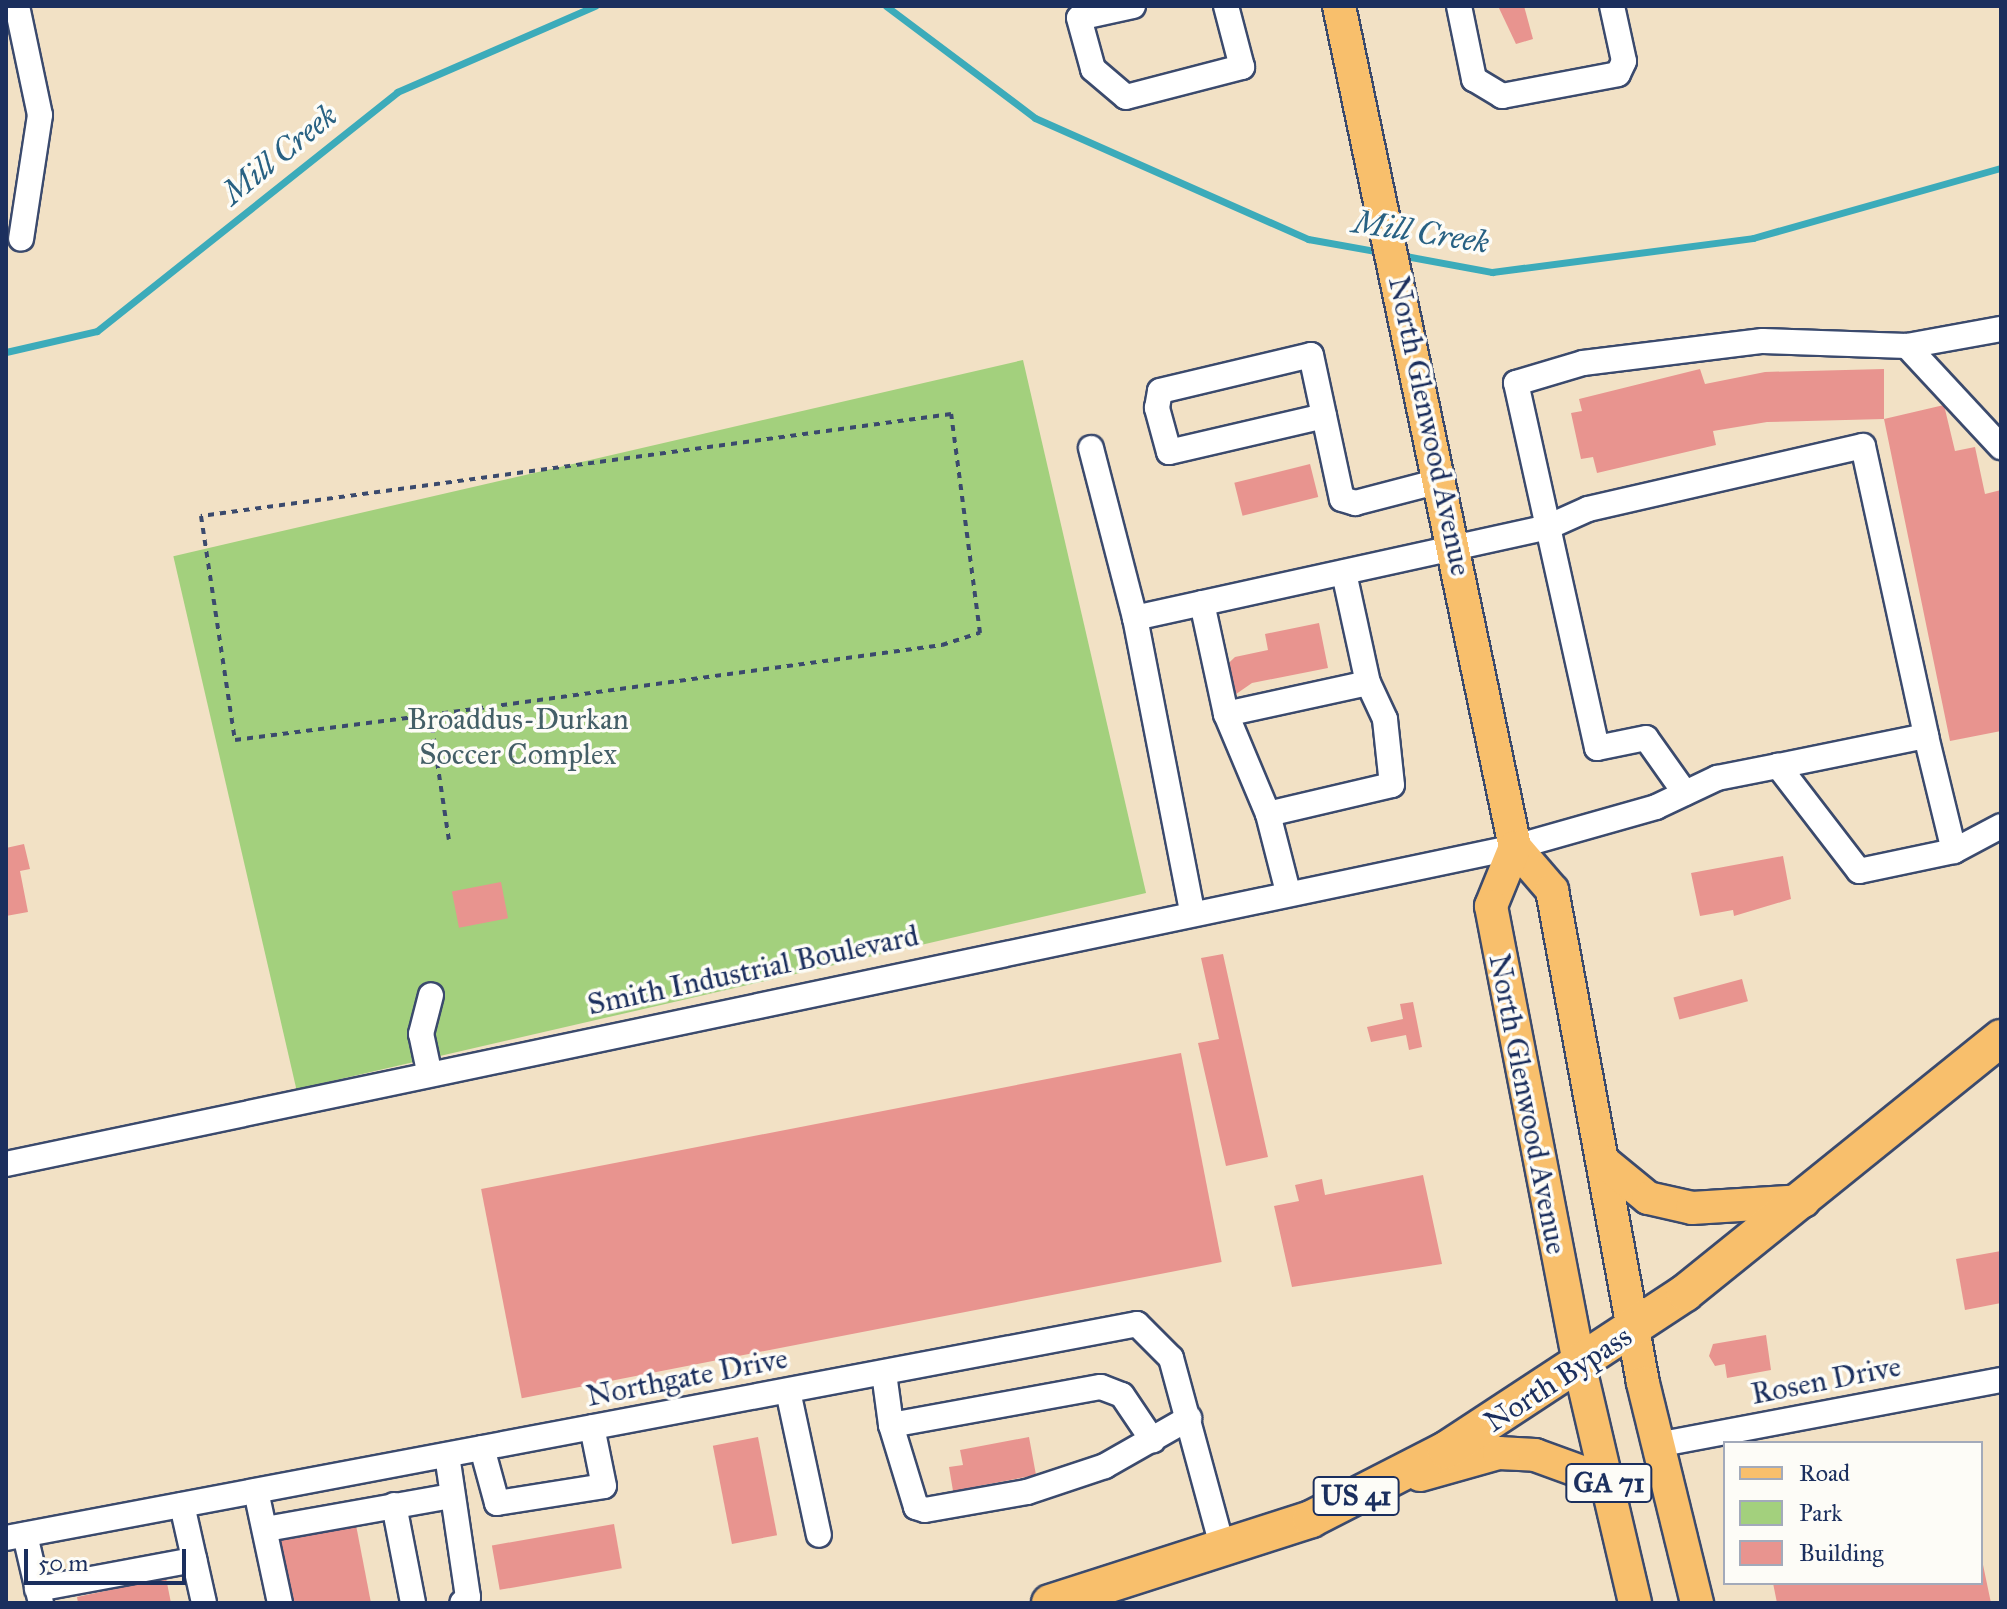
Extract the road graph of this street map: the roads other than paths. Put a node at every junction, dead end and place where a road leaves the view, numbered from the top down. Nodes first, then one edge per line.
1 (17, 6) edge
2 (1133, 6) edge
3 (1226, 6) edge
4 (1339, 6) edge
5 (1459, 6) edge
6 (1612, 6) edge
7 (21, 239) dead end
8 (2001, 329) edge
9 (1907, 346) junction
10 (1324, 416) junction
11 (2001, 447) edge
12 (1091, 448) dead end
13 (1443, 480) junction
14 (1548, 527) junction
15 (1457, 548) junction
16 (1344, 573) junction
17 (1202, 603) junction
18 (1135, 618) junction
19 (1368, 683) junction
20 (1226, 714) junction
21 (1926, 736) junction
22 (1778, 766) junction
23 (1685, 793) junction
24 (1268, 814) junction
25 (2001, 826) edge
26 (1515, 847) junction
27 (1954, 851) junction
28 (1288, 892) junction
29 (1192, 911) junction
30 (431, 995) dead end
31 (2001, 1038) edge
32 (429, 1071) junction
33 (1603, 1161) junction
34 (6, 1164) edge
35 (1804, 1201) junction
36 (1634, 1330) junction
37 (1579, 1364) junction
38 (884, 1373) junction
39 (2001, 1380) edge
40 (788, 1391) junction
41 (1189, 1418) junction
42 (891, 1425) junction
43 (592, 1427) junction
44 (1153, 1441) junction
45 (1662, 1444) junction
46 (482, 1448) junction
47 (447, 1455) junction
48 (1609, 1482) junction
49 (256, 1491) junction
50 (452, 1496) junction
51 (1356, 1496) junction
52 (182, 1505) junction
53 (394, 1505) junction
54 (266, 1529) junction
55 (819, 1535) dead end
56 (15, 1536) edge
57 (1223, 1549) junction
58 (194, 1560) junction
59 (39, 1596) edge
60 (204, 1603) edge
61 (280, 1603) edge
62 (413, 1603) edge
63 (462, 1603) edge
64 (1050, 1603) edge
65 (1635, 1603) edge
66 (1697, 1603) edge

1 - 7 street
2 - 3 street
4 - 13 main road, North Glenwood Avenue
5 - 6 street
8 - 9 street
9 - 11 street
9 - 14 street
10 - 10 street
10 - 13 street
12 - 18 street
13 - 15 main road, North Glenwood Avenue
14 - 15 street
14 - 21 street
14 - 23 street
15 - 16 street
15 - 26 main road, North Glenwood Avenue
16 - 17 street
16 - 19 street
17 - 18 street
17 - 20 street
18 - 29 street
19 - 20 street
19 - 24 street
20 - 24 street
21 - 22 street, Smith Industrial Boulevard
21 - 27 street
22 - 23 street, Smith Industrial Boulevard
22 - 27 street
23 - 26 street, Smith Industrial Boulevard
24 - 28 street
25 - 27 street
26 - 28 street, Smith Industrial Boulevard
26 - 33 main road, North Glenwood Avenue
26 - 37 main road, North Glenwood Avenue
28 - 29 street, Smith Industrial Boulevard
29 - 32 street, Smith Industrial Boulevard
30 - 32 street
31 - 35 highway, North Bypass / US 41
32 - 34 street, Smith Industrial Boulevard
33 - 35 main road
33 - 36 main road, North Glenwood Avenue
35 - 36 highway, North Bypass / US 41
36 - 37 highway, North Bypass / US 41
36 - 45 main road, GA 71
37 - 48 main road, GA 71
37 - 51 highway, North Bypass / US 41
38 - 40 street, Northgate Drive
38 - 41 street, Northgate Drive
38 - 42 street
39 - 45 street, Rosen Drive
40 - 43 street, Northgate Drive
40 - 55 street
41 - 44 street
41 - 57 street, Northgate Drive
42 - 44 street
42 - 44 street
43 - 46 street, Northgate Drive
43 - 46 street
45 - 66 main road, GA 71
46 - 47 street, Northgate Drive
47 - 49 street, Northgate Drive
47 - 50 street
48 - 51 main road
48 - 65 main road, GA 71
49 - 52 street, Northgate Drive
49 - 54 street
50 - 53 street
50 - 63 street
51 - 57 highway, North Bypass / US 41
52 - 56 street, Northgate Drive
52 - 58 street
53 - 54 street
53 - 62 street
54 - 61 street
56 - 59 street
57 - 64 highway, North Bypass / US 41
58 - 59 street
58 - 60 street

